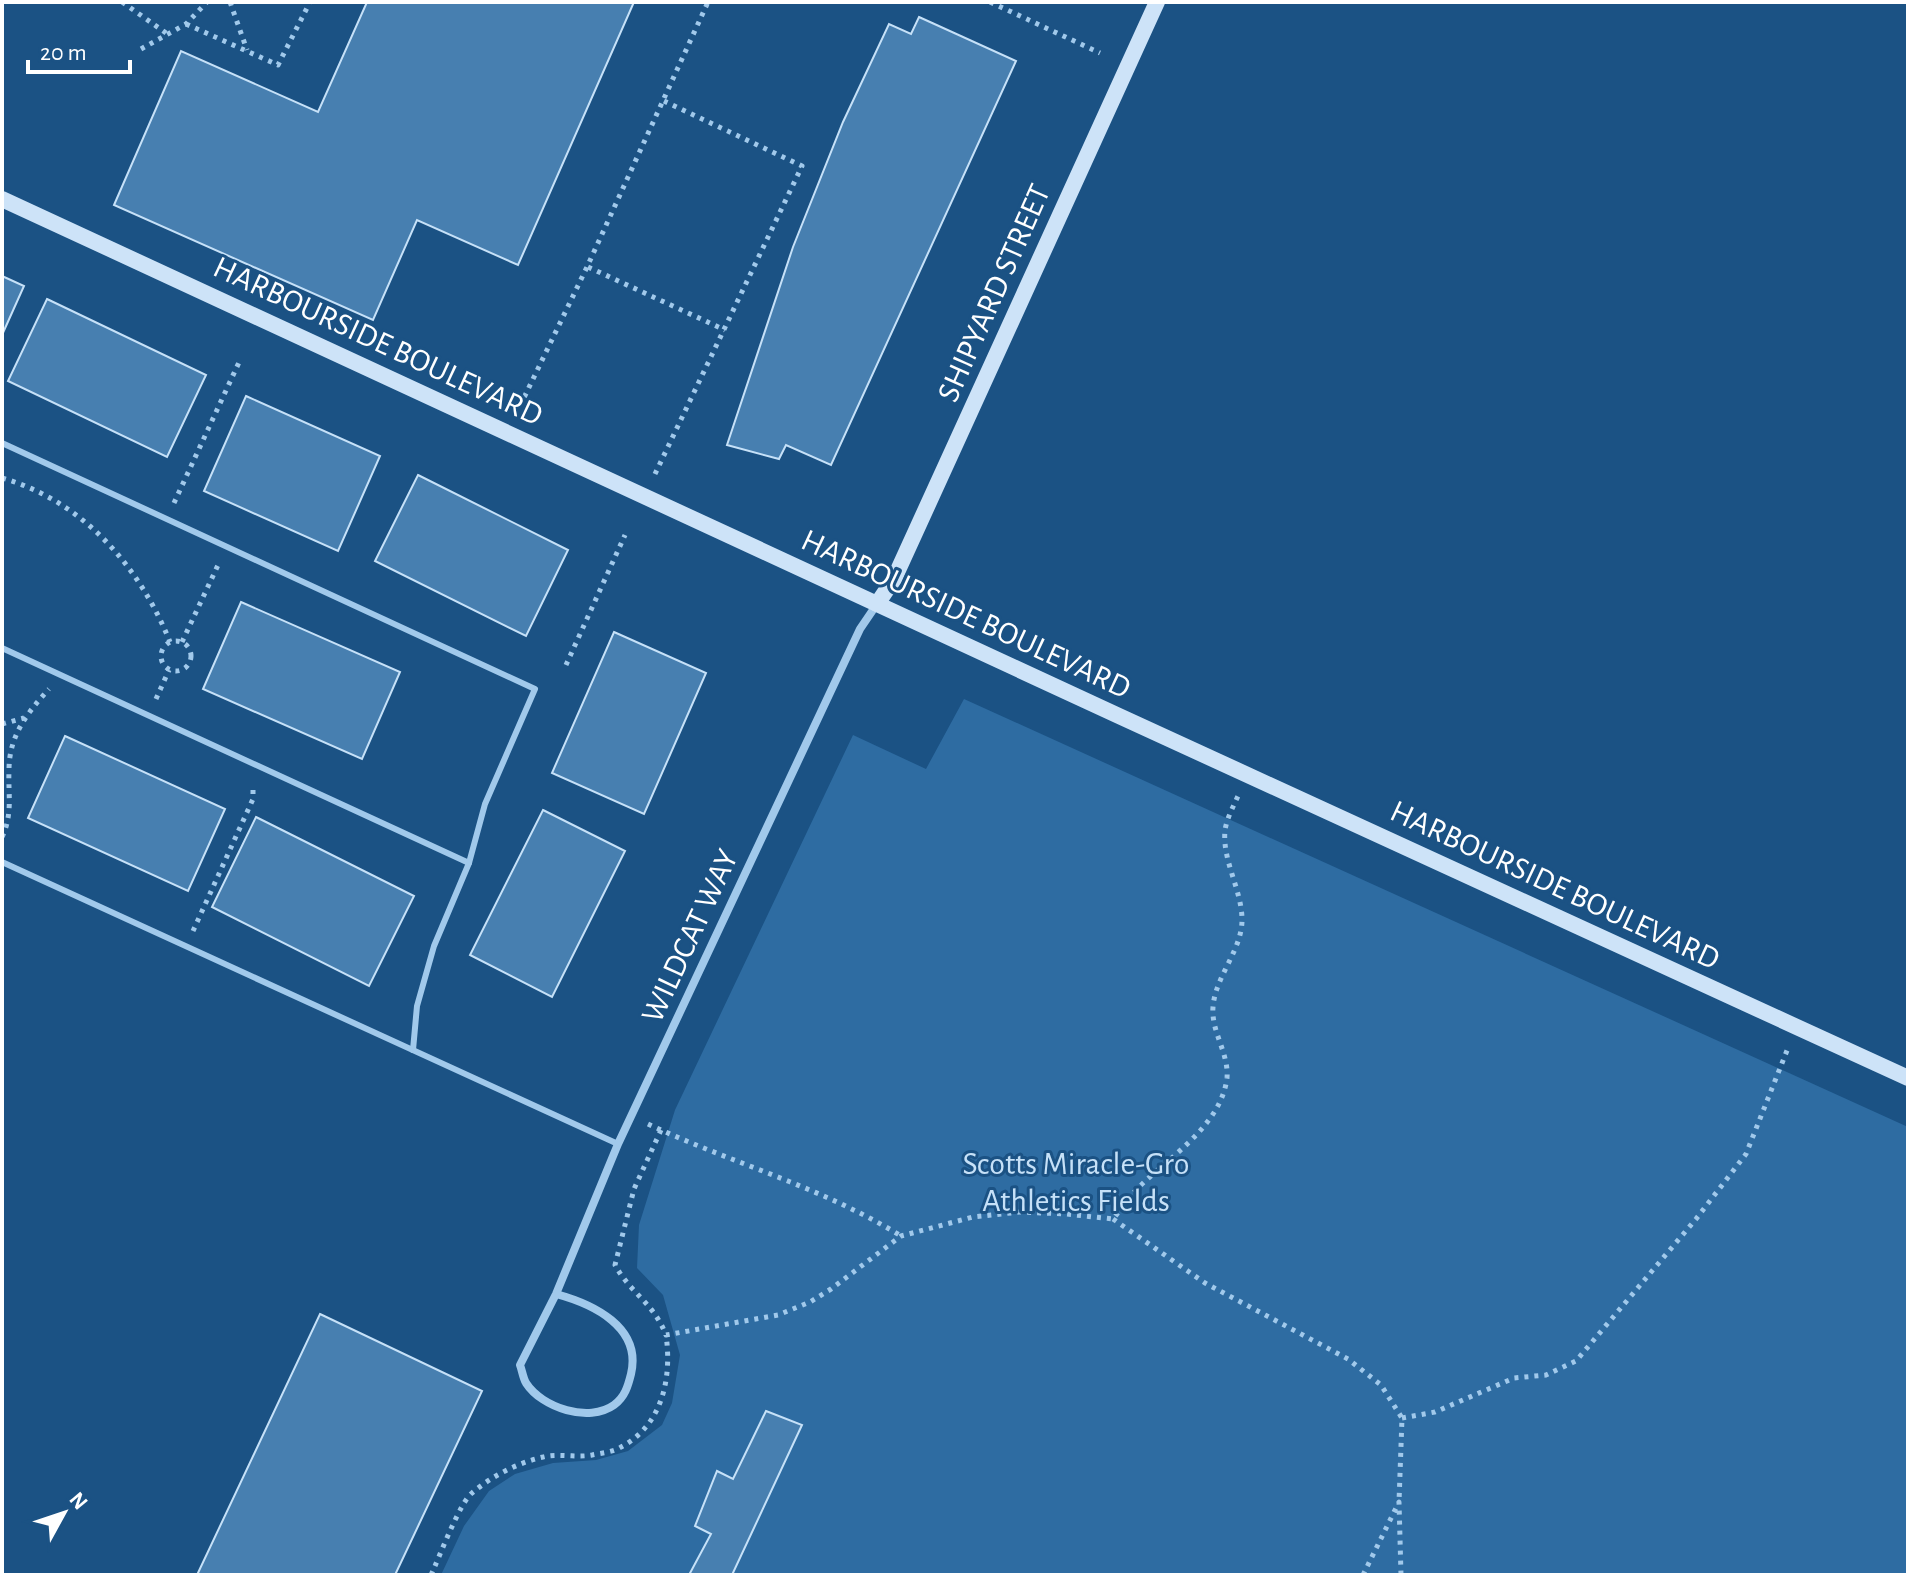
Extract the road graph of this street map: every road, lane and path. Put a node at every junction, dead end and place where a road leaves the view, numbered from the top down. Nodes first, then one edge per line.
1 (122, 2) edge
2 (207, 2) edge
3 (230, 2) edge
4 (310, 2) edge
5 (708, 2) edge
6 (990, 2) edge
7 (1157, 2) edge
8 (186, 24) junction
9 (166, 33) junction
10 (141, 49) dead end
11 (248, 52) junction
12 (1100, 53) dead end
13 (664, 101) junction
14 (2, 199) edge
15 (587, 267) junction
16 (725, 330) junction
17 (241, 358) dead end
18 (520, 406) dead end
19 (2, 443) edge
20 (654, 475) dead end
21 (2, 478) edge
22 (171, 511) dead end
23 (625, 535) dead end
24 (222, 558) dead end
25 (877, 604) junction
26 (170, 642) junction
27 (182, 642) junction
28 (2, 648) edge
29 (566, 665) dead end
30 (169, 670) junction
31 (52, 685) dead end
32 (152, 707) dead end
33 (24, 718) junction
34 (2, 724) edge
35 (253, 776) dead end
36 (1238, 795) dead end
37 (2, 837) edge
38 (2, 862) edge
39 (469, 863) junction
40 (186, 946) junction
41 (1789, 1047) dead end
42 (413, 1050) junction
43 (1908, 1078) edge
44 (632, 1117) junction
45 (661, 1130) junction
46 (618, 1144) junction
47 (1113, 1219) junction
48 (901, 1236) junction
49 (556, 1294) junction
50 (666, 1335) junction
51 (1402, 1418) junction
52 (1399, 1502) junction
53 (431, 1575) edge
54 (1363, 1575) edge
55 (1401, 1575) edge

1 - 9 path
2 - 8 path
3 - 11 path
4 - 11 path
5 - 13 path
6 - 12 path
7 - 25 street, SHIPYARD STREET
8 - 9 path
8 - 11 path
9 - 10 path
13 - 15 path
13 - 16 path
14 - 25 street, HARBOURSIDE BOULEVARD
15 - 16 path
15 - 18 path
16 - 20 path
17 - 22 path
19 - 39 lane
21 - 26 path
23 - 29 path
24 - 27 path
25 - 43 street, HARBOURSIDE BOULEVARD
25 - 44 street, WILDCAT WAY
26 - 27 path
26 - 30 path
27 - 30 path
28 - 39 lane
30 - 32 path
31 - 33 path
33 - 34 path
33 - 37 path
35 - 40 path
36 - 47 path
38 - 40 lane
39 - 42 lane
40 - 42 lane
41 - 51 path
42 - 46 lane
44 - 45 path
44 - 46 street, WILDCAT WAY
45 - 48 path
45 - 50 path
46 - 49 street, WILDCAT WAY
47 - 48 path
47 - 51 path
48 - 50 path
49 - 49 street, WILDCAT WAY
50 - 53 path
51 - 52 path
52 - 54 path
52 - 55 path

